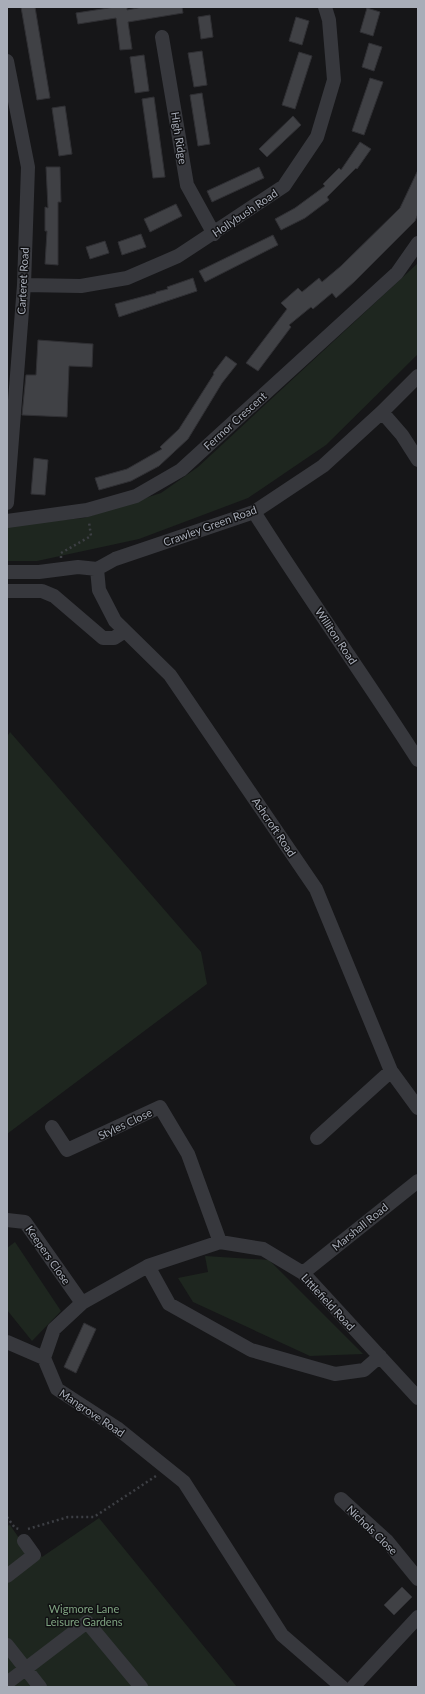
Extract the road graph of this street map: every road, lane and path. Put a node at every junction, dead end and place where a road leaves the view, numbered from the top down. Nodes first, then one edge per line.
1 (324, 7) edge
2 (162, 37) dead end
3 (7, 61) edge
4 (214, 234) junction
5 (418, 243) edge
6 (24, 285) junction
7 (418, 376) edge
8 (11, 397) edge
9 (382, 412) junction
10 (418, 460) edge
11 (7, 503) edge
12 (87, 510) junction
13 (254, 512) junction
14 (7, 521) edge
15 (61, 559) dead end
16 (97, 569) junction
17 (7, 572) edge
18 (7, 591) edge
19 (125, 631) junction
20 (418, 760) edge
21 (391, 1070) junction
22 (418, 1108) edge
23 (52, 1127) dead end
24 (317, 1138) dead end
25 (418, 1181) edge
26 (7, 1220) edge
27 (220, 1242) junction
28 (148, 1266) junction
29 (303, 1274) junction
30 (82, 1303) junction
31 (7, 1342) edge
32 (380, 1356) junction
33 (44, 1358) junction
34 (418, 1398) edge
35 (166, 1469) junction
36 (341, 1499) dead end
37 (7, 1517) edge
38 (24, 1541) dead end
39 (7, 1576) edge
40 (418, 1579) edge
41 (418, 1617) edge
42 (7, 1646) edge
43 (26, 1669) junction
44 (7, 1682) edge
45 (40, 1687) edge
46 (141, 1687) edge
47 (342, 1687) edge
48 (353, 1687) edge

1 - 4 street, Hollybush Road
2 - 4 street, High Ridge
3 - 6 street, Carteret Road
4 - 6 street, Hollybush Road
5 - 12 street, Fermor Crescent
6 - 8 street, Carteret Road
7 - 9 street, Crawley Green Road
8 - 11 street, Carteret Road
9 - 10 street
9 - 13 street, Crawley Green Road
12 - 14 street, Fermor Crescent
12 - 15 path
13 - 16 street, Crawley Green Road
13 - 20 street, Williton Road
16 - 17 street
16 - 19 street, Ashcroft Road
18 - 19 street
19 - 21 street, Ashcroft Road
21 - 22 street, Ashcroft Road
21 - 24 street
23 - 27 street, Styles Close
25 - 29 street, Marshall Road
26 - 30 street, Keepers Close
27 - 28 street, Littlefield Road
27 - 29 street, Littlefield Road
28 - 30 street
28 - 32 street
29 - 32 street, Littlefield Road
30 - 33 street
31 - 33 street
32 - 34 street, Littlefield Road
33 - 35 street, Mangrove Road
35 - 37 path
35 - 47 street, Mangrove Road
36 - 40 street, Nichols Close
38 - 39 street
41 - 48 street
42 - 43 street
43 - 44 street
43 - 45 street
43 - 46 street

